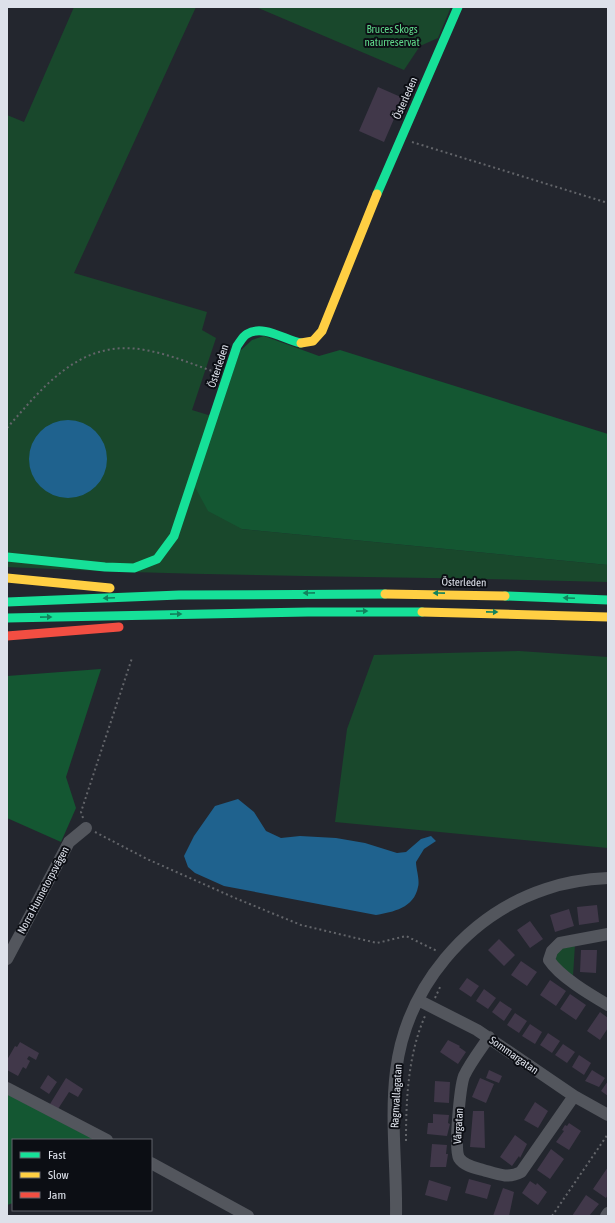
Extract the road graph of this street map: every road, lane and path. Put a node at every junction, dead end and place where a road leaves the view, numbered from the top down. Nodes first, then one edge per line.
1 (458, 7) edge
2 (400, 138) junction
3 (608, 203) edge
4 (228, 376) junction
5 (7, 428) edge
6 (7, 557) edge
7 (7, 578) edge
8 (179, 595) junction
9 (608, 600) edge
10 (7, 602) edge
11 (272, 612) junction
12 (608, 616) edge
13 (7, 618) edge
14 (146, 625) dead end
15 (131, 626) dead end
16 (7, 636) edge
17 (132, 658) dead end
18 (86, 828) junction
19 (608, 878) edge
20 (608, 934) edge
21 (447, 956) junction
22 (7, 959) edge
23 (418, 1000) junction
24 (608, 1005) edge
25 (489, 1037) junction
26 (7, 1088) edge
27 (574, 1096) junction
28 (608, 1115) edge
29 (608, 1134) edge
30 (105, 1139) edge
31 (152, 1164) edge
32 (608, 1213) edge
33 (248, 1216) edge
34 (396, 1216) edge
35 (552, 1216) edge
36 (606, 1216) edge

1 - 2 main road, Österleden
2 - 3 path
2 - 4 main road, Österleden
4 - 5 path
4 - 6 main road, Österleden
7 - 8 main road
9 -> 8 main road, Österleden
8 -> 10 main road, Österleden
11 -> 12 main road
13 -> 11 main road
11 - 14 main road
15 - 16 main road
17 - 18 path
18 - 21 path
18 - 22 street, Norra Hunnetorpsvägen
19 - 21 street, Ragnvallagatan
20 - 24 street
21 - 23 street, Ragnvallagatan
23 - 25 street, Sommargatan
23 - 34 street, Ragnvallagatan
25 - 27 street, Sommargatan
25 - 27 street, Vårgatan
26 - 30 street
27 - 28 street, Sommargatan
29 - 35 path
31 - 33 street
32 - 36 street

